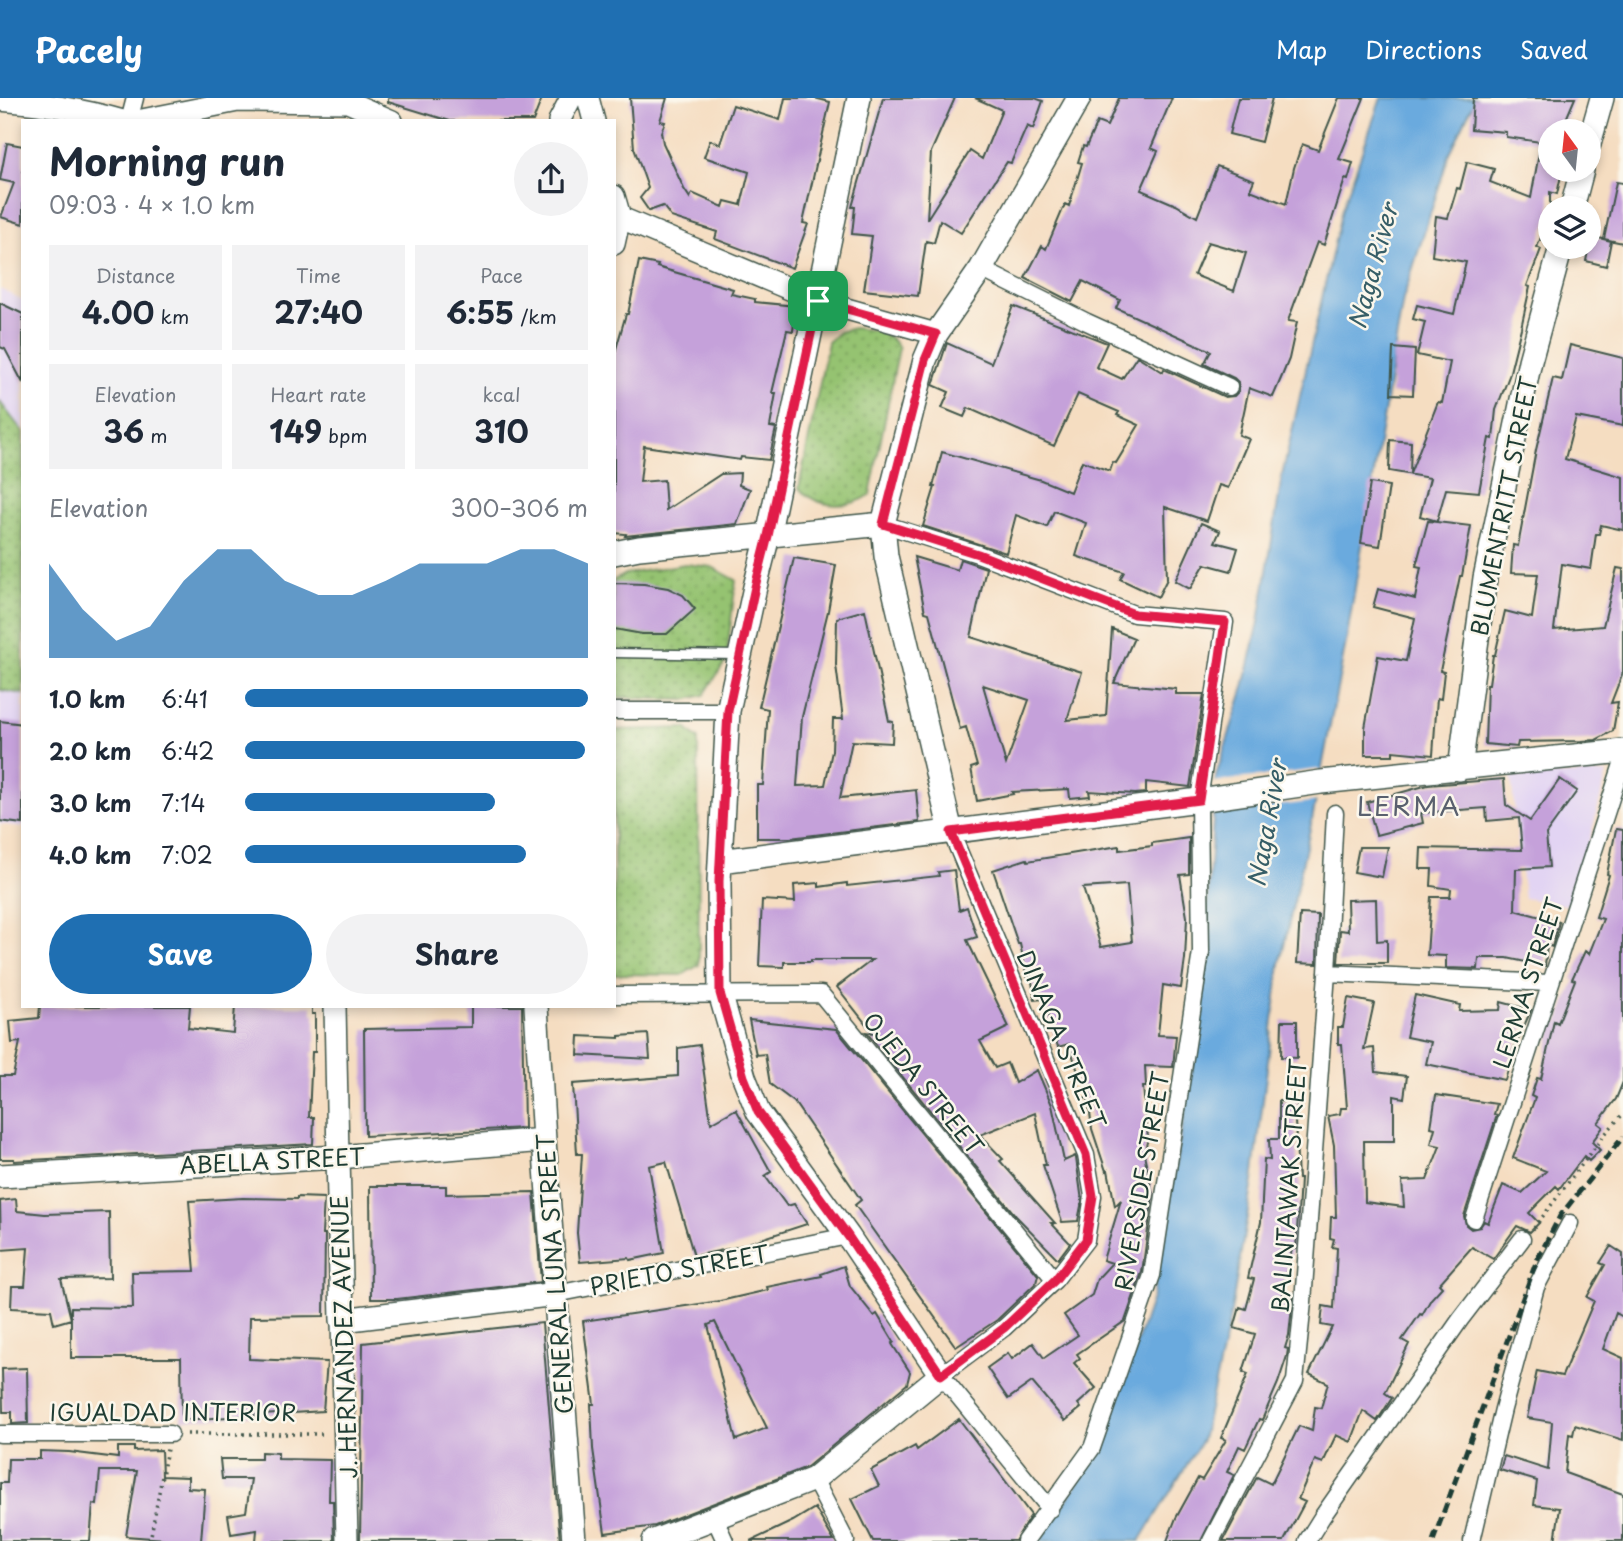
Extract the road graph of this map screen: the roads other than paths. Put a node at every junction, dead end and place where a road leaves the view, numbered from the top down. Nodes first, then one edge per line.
1 (135, 98) edge
2 (571, 98) edge
3 (588, 98) edge
4 (859, 98) edge
5 (1079, 98) edge
6 (1602, 98) edge
7 (0, 100) edge
8 (348, 107) edge
9 (91, 116) edge
10 (111, 119) edge
11 (130, 119) edge
12 (147, 119) edge
13 (386, 119) edge
14 (560, 119) edge
15 (593, 119) edge
16 (1596, 119) edge
17 (616, 209) edge
18 (1558, 259) edge
19 (981, 269) junction
20 (818, 301) junction
21 (936, 334) junction
22 (1229, 387) dead end
23 (883, 524) junction
24 (768, 536) junction
25 (616, 546) edge
26 (639, 548) junction
27 (616, 553) edge
28 (616, 653) edge
29 (740, 655) junction
30 (616, 711) edge
31 (728, 711) junction
32 (1623, 751) edge
33 (1623, 761) edge
34 (1460, 769) junction
35 (1202, 799) junction
36 (1335, 813) dead end
37 (951, 832) junction
38 (720, 861) junction
39 (1327, 973) junction
40 (1549, 983) junction
41 (720, 993) junction
42 (616, 995) edge
43 (335, 1008) edge
44 (537, 1008) edge
45 (544, 1140) junction
46 (338, 1157) junction
47 (0, 1176) edge
48 (1474, 1219) dead end
49 (1570, 1223) dead end
50 (848, 1236) junction
51 (1522, 1239) road end
52 (1055, 1280) junction
53 (556, 1294) junction
54 (342, 1320) junction
55 (941, 1375) junction
56 (0, 1434) edge
57 (170, 1434) road end
58 (814, 1479) junction
59 (1050, 1509) junction
60 (715, 1519) junction
61 (347, 1541) edge
62 (574, 1541) edge
63 (654, 1541) edge
64 (726, 1541) edge
65 (846, 1541) edge
66 (1026, 1541) edge
67 (1211, 1541) edge
68 (1307, 1541) edge
69 (1472, 1541) edge

1 - 11 street
2 - 14 street
3 - 15 street
4 - 20 main road
5 - 19 main road
6 - 16 main road
7 - 9 street
8 - 12 street
8 - 13 street
9 - 10 street
17 - 20 street
18 - 34 main road, BLUMENTRITT STREET
19 - 21 main road
19 - 22 street
20 - 21 street
20 - 24 main road
21 - 23 main road
23 - 24 main road
23 - 35 street, RIVERSIDE STREET
23 - 37 main road
24 - 26 main road
24 - 29 main road
25 - 26 street
26 - 27 main road
28 - 29 lane
29 - 31 main road
30 - 31 street
31 - 38 main road
32 - 34 main road
33 - 40 street, LERMA STREET
34 - 35 main road
35 - 37 main road
35 - 59 street, RIVERSIDE STREET
36 - 39 street, BALINTAWAK STREET
37 - 38 main road
37 - 52 street, DINAGA STREET
38 - 41 main road
39 - 40 street
39 - 67 street, BALINTAWAK STREET
40 - 48 street, LERMA STREET
41 - 42 street
41 - 50 main road
41 - 52 street, OJEDA STREET
43 - 46 street, J. HERNANDEZ AVENUE
44 - 45 main road, GENERAL LUNA STREET
45 - 46 main road, ABELLA STREET
45 - 53 main road, GENERAL LUNA STREET
46 - 47 main road, ABELLA STREET
46 - 54 main road, J. HERNANDEZ AVENUE
49 - 69 street
50 - 53 street, PRIETO STREET
50 - 55 main road
51 - 68 street
52 - 55 street, DINAGA STREET
53 - 54 main road, PRIETO STREET
53 - 62 main road, GENERAL LUNA STREET
54 - 61 street, J. HERNANDEZ AVENUE
55 - 58 main road
55 - 59 street
56 - 57 street, IGUALDAD INTERIOR
58 - 60 main road
58 - 65 street
59 - 66 street, RIVERSIDE STREET
60 - 63 main road
60 - 64 street

